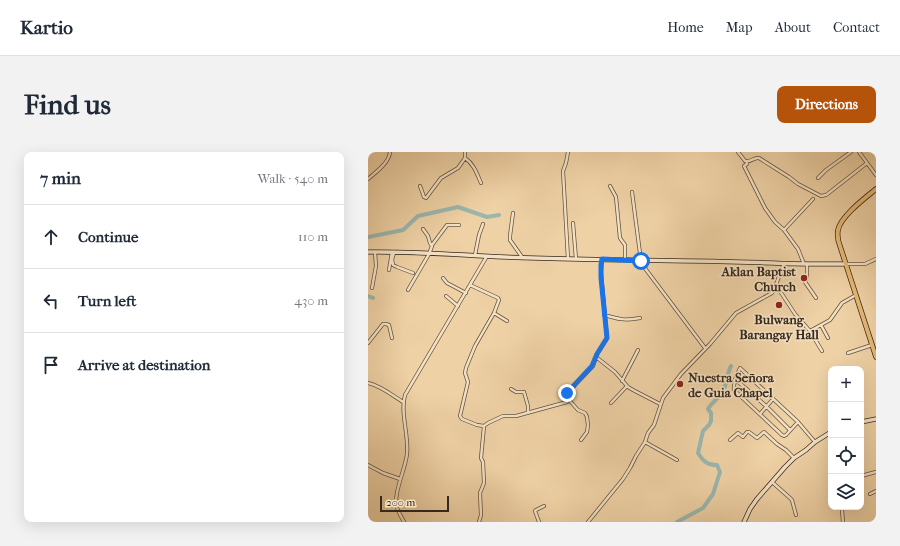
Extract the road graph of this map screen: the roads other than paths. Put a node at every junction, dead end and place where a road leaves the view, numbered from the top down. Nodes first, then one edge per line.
1 (390, 152) edge
2 (465, 152) edge
3 (568, 152) edge
4 (738, 152) edge
5 (851, 152) edge
6 (859, 152) edge
7 (465, 158) junction
8 (747, 162) junction
9 (868, 163) junction
10 (876, 175) edge
11 (818, 178) dead end
12 (368, 179) edge
13 (480, 183) dead end
14 (420, 186) dead end
15 (610, 186) dead end
16 (876, 188) edge
17 (632, 192) dead end
18 (813, 199) dead end
19 (513, 213) dead end
20 (573, 223) dead end
21 (483, 224) dead end
22 (459, 225) dead end
23 (424, 228) dead end
24 (784, 230) junction
25 (432, 246) junction
26 (368, 252) edge
27 (375, 252) junction
28 (393, 252) junction
29 (429, 254) junction
30 (475, 256) junction
31 (487, 256) junction
32 (523, 258) junction
33 (568, 259) junction
34 (576, 259) junction
35 (602, 259) junction
36 (876, 259) edge
37 (625, 260) junction
38 (641, 261) junction
39 (784, 263) junction
40 (805, 264) junction
41 (846, 264) junction
42 (389, 270) dead end
43 (413, 273) dead end
44 (443, 278) dead end
45 (776, 285) junction
46 (470, 286) junction
47 (372, 288) dead end
48 (408, 290) dead end
49 (466, 293) junction
50 (446, 296) dead end
51 (856, 296) junction
52 (816, 298) dead end
53 (458, 306) junction
54 (494, 314) junction
55 (604, 315) junction
56 (640, 318) dead end
57 (507, 321) dead end
58 (821, 325) junction
59 (810, 331) junction
60 (392, 338) dead end
61 (828, 338) dead end
62 (368, 343) edge
63 (872, 344) junction
64 (705, 348) junction
65 (638, 350) dead end
66 (822, 351) dead end
67 (848, 353) dead end
68 (596, 357) junction
69 (876, 357) edge
70 (735, 379) junction
71 (622, 381) junction
72 (368, 383) edge
73 (627, 386) junction
74 (511, 389) dead end
75 (773, 399) junction
76 (569, 400) junction
77 (404, 402) junction
78 (611, 403) dead end
79 (660, 404) junction
80 (766, 406) junction
81 (528, 412) junction
82 (760, 414) junction
83 (876, 419) edge
84 (864, 421) edge
85 (798, 422) junction
86 (484, 426) junction
87 (790, 430) junction
88 (828, 434) edge
89 (581, 440) dead end
90 (730, 440) dead end
91 (645, 442) junction
92 (815, 442) junction
93 (794, 458) junction
94 (677, 460) dead end
95 (368, 465) edge
96 (876, 472) edge
97 (864, 475) edge
98 (400, 479) junction
99 (772, 482) junction
100 (876, 491) edge
101 (870, 494) dead end
102 (544, 506) dead end
103 (842, 510) edge
104 (796, 515) dead end
105 (404, 522) edge
106 (479, 522) edge
107 (539, 522) edge
108 (588, 522) edge
109 (744, 522) edge
110 (843, 522) edge

1 - 12 street
2 - 7 street
3 - 33 street
4 - 8 street
5 - 11 street
6 - 9 street
7 - 13 street
7 - 14 street
8 - 9 street
8 - 24 street
9 - 10 street
15 - 37 street
16 - 41 main road
17 - 38 street
18 - 24 street
19 - 32 street
20 - 34 street
21 - 30 street
22 - 25 street
23 - 25 street
24 - 40 street
25 - 29 street
26 - 27 street
27 - 28 street
27 - 47 street
28 - 29 street
28 - 42 street
28 - 43 street
29 - 30 street
29 - 48 street
30 - 31 street
31 - 32 street
31 - 46 street
32 - 33 street
33 - 34 street
34 - 35 street
35 - 37 street
35 - 55 street
36 - 41 street
37 - 38 street
38 - 39 street
38 - 64 street
39 - 40 street
39 - 45 street
40 - 41 street
40 - 52 street
41 - 51 main road
44 - 49 street
45 - 59 street
45 - 64 street
46 - 49 street
46 - 54 street
49 - 53 street
50 - 53 street
51 - 58 street
51 - 63 main road
53 - 77 street
54 - 57 street
54 - 86 street
55 - 56 street
55 - 68 street
58 - 59 street
58 - 61 street
59 - 66 street
60 - 62 street
63 - 67 street
63 - 69 main road
64 - 79 street
65 - 71 street
68 - 71 street
68 - 76 street
70 - 75 street
70 - 80 street
70 - 82 street
71 - 73 street
72 - 77 street
73 - 78 street
73 - 79 street
74 - 81 street
75 - 80 street
75 - 85 street
76 - 81 street
76 - 89 street
77 - 98 street
79 - 91 street
80 - 82 street
80 - 87 street
81 - 86 street
82 - 87 street
83 - 84 street
85 - 87 street
85 - 92 street
86 - 106 street
88 - 92 street
90 - 93 street
91 - 94 street
91 - 108 street
92 - 93 street
93 - 99 street
95 - 98 street
96 - 97 street
98 - 105 street
99 - 104 street
99 - 109 street
100 - 101 street
102 - 107 street
103 - 110 street

